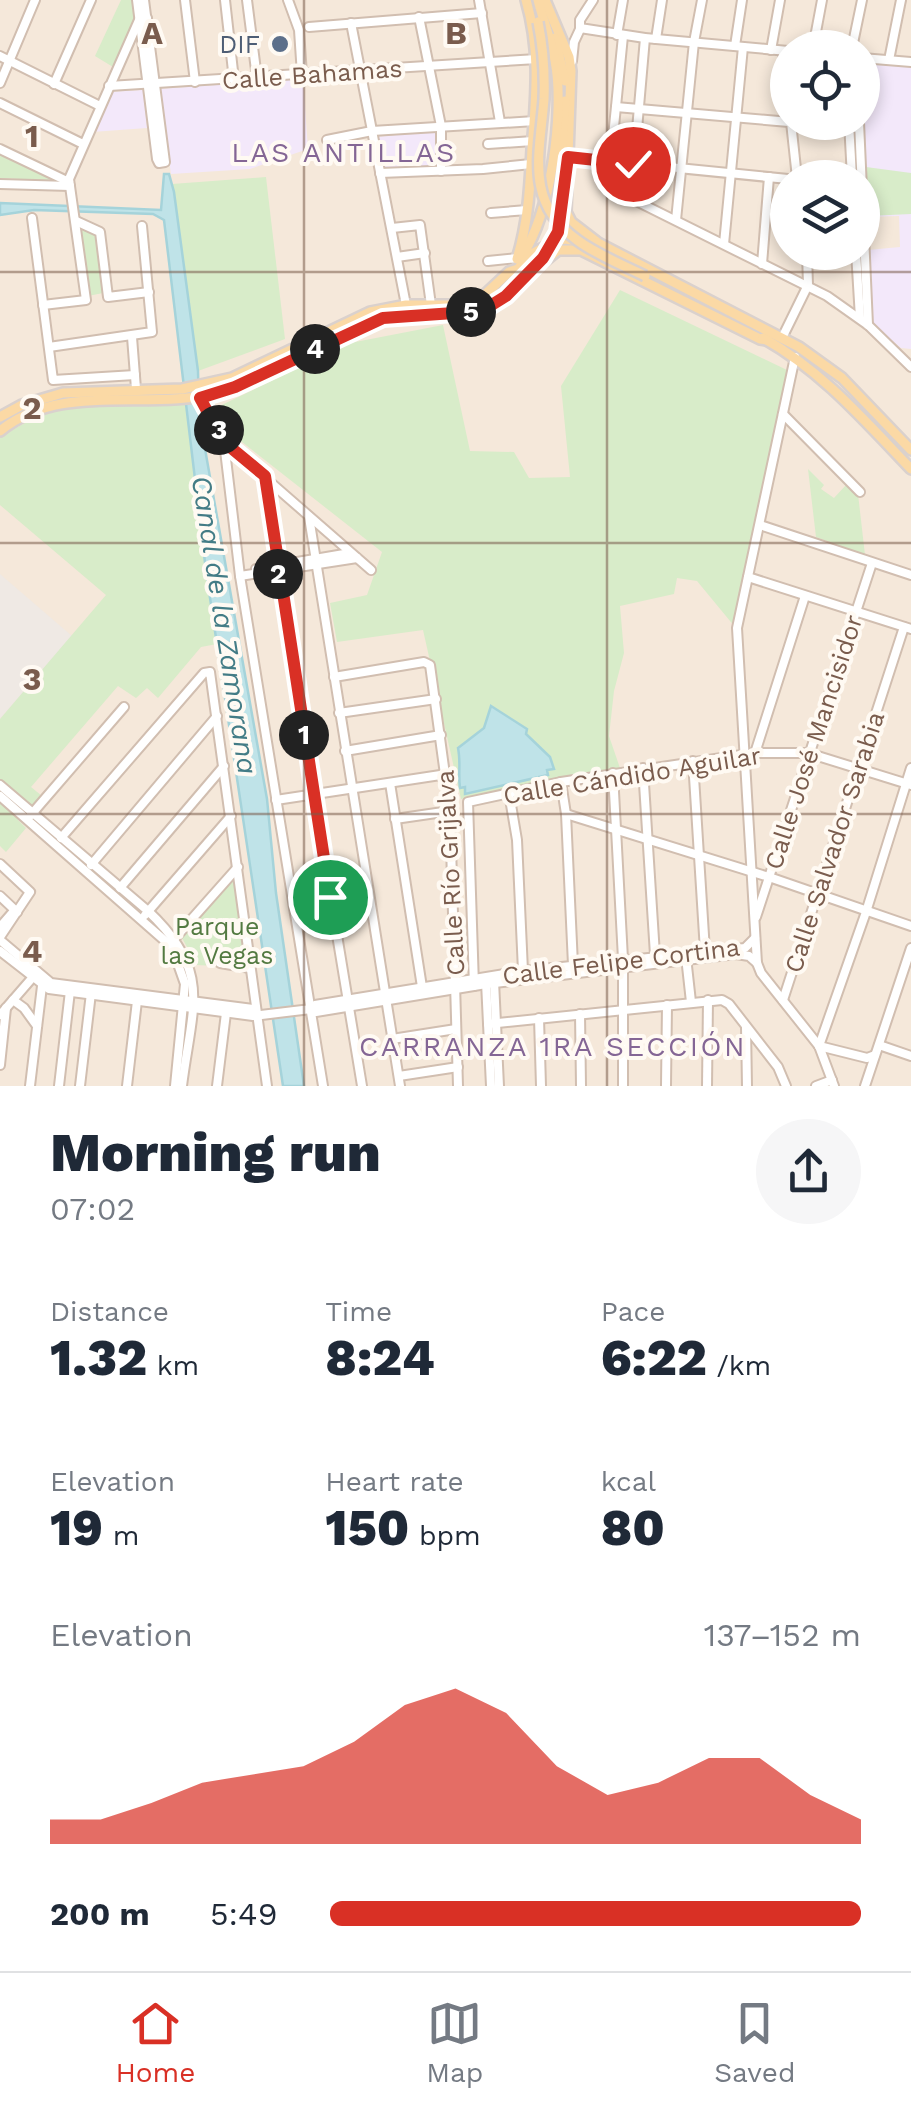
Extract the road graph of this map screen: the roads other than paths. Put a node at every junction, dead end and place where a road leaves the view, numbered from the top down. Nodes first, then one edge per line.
1 (36, 0) edge
2 (92, 0) edge
3 (137, 0) edge
4 (144, 0) edge
5 (185, 0) edge
6 (225, 0) edge
7 (247, 0) edge
8 (288, 0) edge
9 (479, 0) edge
10 (535, 0) edge
11 (595, 0) edge
12 (623, 0) edge
13 (662, 0) edge
14 (702, 0) edge
15 (742, 0) edge
16 (780, 0) edge
17 (822, 0) edge
18 (862, 0) edge
19 (902, 0) edge
20 (482, 13) junction
21 (551, 16) junction
22 (419, 17) junction
23 (143, 19) junction
24 (351, 23) junction
25 (308, 27) dead end
26 (580, 28) junction
27 (775, 30) edge
28 (816, 30) edge
29 (856, 30) edge
30 (620, 35) junction
31 (645, 38) junction
32 (656, 39) junction
33 (694, 42) junction
34 (739, 47) junction
35 (770, 50) edge
36 (0, 56) edge
37 (537, 59) junction
38 (880, 59) edge
39 (889, 60) junction
40 (10, 61) junction
41 (490, 62) junction
42 (911, 62) edge
43 (428, 67) junction
44 (360, 71) junction
45 (571, 71) junction
46 (306, 75) junction
47 (258, 78) junction
48 (234, 80) junction
49 (194, 82) junction
50 (0, 83) edge
51 (54, 84) junction
52 (151, 85) junction
53 (109, 86) junction
54 (0, 103) edge
55 (100, 106) junction
56 (616, 107) junction
57 (638, 107) junction
58 (686, 113) junction
59 (735, 117) junction
60 (770, 121) edge
61 (500, 122) junction
62 (535, 122) junction
63 (440, 126) junction
64 (372, 131) junction
65 (327, 140) dead end
66 (533, 141) junction
67 (83, 144) junction
68 (488, 144) dead end
69 (0, 149) edge
70 (568, 157) junction
71 (610, 162) junction
72 (633, 164) junction
73 (531, 168) junction
74 (681, 168) junction
75 (441, 171) junction
76 (380, 173) junction
77 (730, 173) junction
78 (551, 175) junction
79 (770, 177) joint
80 (0, 184) edge
81 (70, 184) junction
82 (630, 198) junction
83 (565, 199) junction
84 (527, 210) junction
85 (75, 213) junction
86 (491, 213) dead end
87 (32, 218) dead end
88 (676, 220) junction
89 (142, 226) dead end
90 (392, 228) junction
91 (600, 244) junction
92 (724, 244) junction
93 (425, 254) junction
94 (397, 257) junction
95 (517, 258) junction
96 (488, 261) dead end
97 (762, 264) junction
98 (808, 270) edge
99 (857, 270) edge
100 (866, 270) edge
101 (508, 273) junction
102 (523, 284) junction
103 (808, 285) junction
104 (149, 292) junction
105 (43, 304) junction
106 (431, 304) junction
107 (406, 305) junction
108 (860, 318) junction
109 (868, 325) junction
110 (132, 336) junction
111 (342, 336) junction
112 (782, 338) junction
113 (768, 340) junction
114 (49, 347) junction
115 (898, 352) junction
116 (911, 354) edge
117 (795, 357) junction
118 (911, 367) edge
119 (135, 374) junction
120 (136, 389) junction
121 (184, 394) junction
122 (199, 398) junction
123 (783, 414) junction
124 (0, 416) edge
125 (0, 431) edge
126 (224, 442) junction
127 (911, 450) edge
128 (911, 468) edge
129 (265, 476) junction
130 (860, 492) dead end
131 (309, 517) junction
132 (760, 525) junction
133 (353, 556) junction
134 (315, 562) junction
135 (872, 562) junction
136 (277, 568) junction
137 (371, 570) dead end
138 (240, 574) junction
139 (911, 575) edge
140 (748, 578) junction
141 (805, 596) junction
142 (855, 612) junction
143 (907, 628) edge
144 (334, 677) junction
145 (436, 699) junction
146 (124, 708) dead end
147 (339, 713) junction
148 (217, 716) junction
149 (442, 735) junction
150 (345, 751) junction
151 (750, 753) junction
152 (808, 753) junction
153 (694, 761) junction
154 (224, 766) junction
155 (858, 767) junction
156 (644, 768) junction
157 (911, 768) edge
158 (613, 773) junction
159 (447, 774) junction
160 (561, 782) junction
161 (390, 783) junction
162 (908, 784) edge
163 (0, 785) edge
164 (351, 789) junction
165 (508, 793) junction
166 (314, 794) junction
167 (0, 796) edge
168 (276, 800) junction
169 (450, 811) junction
170 (566, 814) junction
171 (30, 816) junction
172 (231, 816) junction
173 (395, 819) junction
174 (617, 830) junction
175 (62, 838) junction
176 (647, 840) junction
177 (700, 856) junction
178 (0, 864) edge
179 (89, 867) junction
180 (238, 867) junction
181 (751, 873) junction
182 (769, 877) junction
183 (120, 888) junction
184 (818, 894) junction
185 (0, 896) edge
186 (17, 912) junction
187 (866, 912) junction
188 (145, 915) junction
189 (754, 921) junction
190 (911, 926) edge
191 (0, 927) edge
192 (755, 937) junction
193 (175, 938) junction
194 (0, 939) edge
195 (911, 948) edge
196 (705, 951) junction
197 (4, 954) edge
198 (654, 955) junction
199 (686, 956) junction
200 (220, 963) dead end
201 (757, 963) junction
202 (623, 964) junction
203 (574, 965) junction
204 (250, 968) junction
205 (524, 972) junction
206 (35, 975) junction
207 (490, 980) junction
208 (466, 984) junction
209 (48, 986) junction
210 (422, 987) junction
211 (70, 989) junction
212 (91, 992) junction
213 (385, 998) junction
214 (14, 1000) junction
215 (708, 1000) junction
216 (782, 1000) junction
217 (137, 1001) junction
218 (691, 1002) junction
219 (188, 1004) junction
220 (348, 1004) junction
221 (667, 1005) junction
222 (624, 1009) junction
223 (310, 1010) junction
224 (3, 1011) edge
225 (226, 1013) junction
226 (256, 1014) junction
227 (580, 1014) junction
228 (539, 1018) junction
229 (492, 1024) junction
230 (37, 1026) junction
231 (746, 1027) junction
232 (456, 1029) junction
233 (65, 1035) junction
234 (86, 1037) junction
235 (392, 1040) junction
236 (823, 1046) junction
237 (877, 1050) junction
238 (911, 1056) edge
239 (0, 1065) edge
240 (458, 1067) junction
241 (400, 1081) edge
242 (833, 1083) edge
243 (30, 1086) edge
244 (59, 1086) edge
245 (80, 1086) edge
246 (127, 1086) edge
247 (179, 1086) edge
248 (217, 1086) edge
249 (267, 1086) edge
250 (323, 1086) edge
251 (362, 1086) edge
252 (458, 1086) edge
253 (495, 1086) edge
254 (541, 1086) edge
255 (580, 1086) edge
256 (623, 1086) edge
257 (666, 1086) edge
258 (707, 1086) edge
259 (747, 1086) edge
260 (786, 1086) edge
261 (816, 1086) edge
262 (865, 1086) edge

1 - 40 street
2 - 51 street
3 - 23 street
4 - 23 street
5 - 49 street
6 - 48 street
7 - 47 street
8 - 46 street
9 - 20 street
10 - 21 main road
10 - 37 main road
10 - 78 main road
10 - 113 main road, bridge
11 - 26 street
12 - 30 street
13 - 32 street
14 - 33 street
15 - 34 street
16 - 27 street
17 - 28 street
18 - 29 street
19 - 39 street
20 - 22 street
20 - 41 street
21 - 45 main road
21 - 83 main road
22 - 24 street
22 - 43 street
23 - 52 street
23 - 53 street
24 - 25 street
24 - 44 street
26 - 30 street
26 - 45 street
30 - 31 street
30 - 56 street
31 - 32 street
31 - 57 street
32 - 33 street
33 - 34 street
33 - 58 street
34 - 35 street
34 - 59 street
36 - 40 street
37 - 41 street, Calle Bahamas
37 - 62 main road
38 - 39 street
39 - 42 street
40 - 50 street
40 - 51 street
41 - 43 street, Calle Bahamas
41 - 61 street
43 - 44 street, Calle Bahamas
43 - 63 street
44 - 46 street, Calle Bahamas
44 - 64 street
45 - 70 main road
46 - 47 street, Calle Bahamas
47 - 48 street, Calle Bahamas
48 - 49 street, Calle Bahamas
49 - 52 street, Calle Bahamas
51 - 55 street
52 - 52 street
52 - 53 street, Calle Bahamas
53 - 55 street
54 - 67 street
55 - 67 street
56 - 57 street
56 - 71 street
57 - 58 street
57 - 72 street
58 - 59 street
58 - 74 street
59 - 60 street
59 - 77 street
61 - 62 street
61 - 63 street
62 - 66 main road
63 - 64 street
63 - 75 street
64 - 65 street
64 - 76 street
66 - 68 street
66 - 73 main road
67 - 81 street
69 - 81 street
70 - 71 street
70 - 83 main road
71 - 72 street
71 - 82 street
72 - 74 street
72 - 82 street
73 - 75 street
73 - 78 main road
73 - 84 main road
74 - 77 street
74 - 88 street
75 - 76 street
76 - 90 street
77 - 79 street
77 - 92 street
78 - 101 main road
79 - 97 street
80 - 81 street
81 - 85 street
82 - 88 street
83 - 91 main road
83 - 111 main road, bridge
84 - 86 street
84 - 95 main road
85 - 104 street
85 - 105 street
87 - 105 street
88 - 92 street
89 - 104 street
90 - 93 street
90 - 94 street
91 - 101 main road
91 - 112 main road
92 - 97 street
93 - 94 street
93 - 106 street
94 - 107 street
95 - 96 street
95 - 101 main road
97 - 103 street
98 - 103 street
99 - 108 street
100 - 109 street
101 - 102 main road
101 - 106 main road
102 - 111 main road
102 - 113 main road
103 - 108 street
103 - 112 street
104 - 110 street
105 - 114 street
106 - 107 main road
107 - 121 main road
108 - 109 street
109 - 115 street
110 - 114 street
110 - 119 street
111 - 122 main road
112 - 127 main road
113 - 117 main road
114 - 119 street
115 - 116 street
115 - 118 street
117 - 123 street
117 - 128 main road
119 - 120 street
120 - 121 main road
120 - 124 main road
121 - 122 main road
121 - 125 main road
122 - 126 street
123 - 130 street
123 - 132 street
126 - 129 street
126 - 138 street
129 - 131 street
129 - 136 street
131 - 133 street
131 - 134 street
132 - 135 street
132 - 140 street
133 - 134 street
133 - 137 street
134 - 136 street
134 - 144 street
135 - 139 street
135 - 142 street, Calle José Mancisidor
136 - 138 street
136 - 166 street
138 - 168 street
140 - 141 street
140 - 151 street
141 - 142 street
141 - 151 street
142 - 143 street
142 - 152 street, Calle José Mancisidor
143 - 155 street, Calle Salvador Sarabia
144 - 145 street, Calle Río Grijalva
144 - 147 street
145 - 147 street
145 - 149 street, Calle Río Grijalva
146 - 171 street
147 - 150 street
148 - 154 street
148 - 175 street
148 - 179 street
149 - 150 street
149 - 159 street, Calle Río Grijalva
150 - 164 street
151 - 152 street, Calle Cándido Aguilar
151 - 153 street, Calle Cándido Aguilar
151 - 181 street
152 - 155 street, Calle Cándido Aguilar
152 - 182 street, Calle José Mancisidor
153 - 156 street, Calle Cándido Aguilar
153 - 177 street
154 - 172 street
154 - 183 street
155 - 162 street, Calle Cándido Aguilar
155 - 184 street, Calle Salvador Sarabia
156 - 158 street, Calle Cándido Aguilar
156 - 176 street
157 - 162 street
158 - 160 street, Calle Cándido Aguilar
158 - 174 street
159 - 161 street
159 - 169 street, Calle Río Grijalva
160 - 165 street, Calle Cándido Aguilar
160 - 170 street
161 - 164 street
161 - 173 street
162 - 187 street
163 - 171 street
164 - 166 street
164 - 213 street
165 - 205 street
165 - 208 street, Calle Cándido Aguilar
166 - 168 street
166 - 220 street
167 - 171 street
168 - 223 street
169 - 173 street
169 - 208 street, Calle Río Grijalva
170 - 174 street
170 - 203 street
171 - 175 street
171 - 179 street
172 - 180 street
172 - 188 street
173 - 210 street
174 - 176 street
174 - 202 street
175 - 179 street
176 - 177 street
176 - 198 street
177 - 181 street
177 - 196 street
178 - 186 street
179 - 183 street
179 - 188 street
180 - 193 street
180 - 204 street
181 - 182 street
181 - 189 street
182 - 184 street
182 - 189 street, Calle José Mancisidor
183 - 188 street
184 - 187 street
184 - 216 street, Calle Salvador Sarabia
185 - 186 street
186 - 191 street
186 - 194 street
187 - 190 street
187 - 236 street
188 - 193 street
188 - 219 street
189 - 192 street
192 - 196 street, Calle Felipe Cortina
192 - 201 street, Calle Felipe Cortina
193 - 219 street
194 - 197 street
195 - 237 street
196 - 199 street, Calle Felipe Cortina
197 - 206 street
198 - 199 street, Calle Felipe Cortina
198 - 202 street, Calle Felipe Cortina
199 - 201 street, Calle Felipe Cortina
199 - 202 street, Calle Felipe Cortina
199 - 218 street
200 - 204 street
201 - 216 street, Calle Felipe Cortina
202 - 203 street, Calle Felipe Cortina
202 - 207 street, Calle Felipe Cortina
202 - 222 street
203 - 205 street, Calle Felipe Cortina
204 - 226 street
205 - 207 street, Calle Felipe Cortina
206 - 209 street
206 - 214 street
207 - 208 street, Calle Felipe Cortina
207 - 229 street
208 - 210 street
208 - 213 street
208 - 232 street, Calle Río Grijalva
209 - 211 street
209 - 230 street
210 - 213 street
211 - 212 street
211 - 233 street
212 - 217 street
212 - 219 street
212 - 234 street
213 - 220 street
213 - 235 street
214 - 224 street
214 - 230 street
215 - 218 street
215 - 231 street
215 - 258 street
216 - 236 street, Calle Felipe Cortina
217 - 219 street
217 - 246 street
218 - 221 street
219 - 225 street
219 - 226 street
219 - 247 street
220 - 223 street
220 - 251 street
221 - 222 street
221 - 257 street
222 - 227 street
222 - 256 street
223 - 226 street
223 - 250 street
224 - 239 street
225 - 226 street
225 - 248 street
226 - 249 street
227 - 228 street
227 - 255 street
228 - 229 street
228 - 254 street
229 - 253 street
230 - 243 street
231 - 259 street
231 - 260 street
232 - 235 street
232 - 240 street, Calle Río Grijalva
233 - 234 street
233 - 244 street
234 - 245 street
235 - 241 street
236 - 237 street
236 - 242 street, Calle Felipe Cortina
237 - 238 street
237 - 262 street
240 - 241 street
240 - 252 street, Calle Río Grijalva
242 - 261 street

